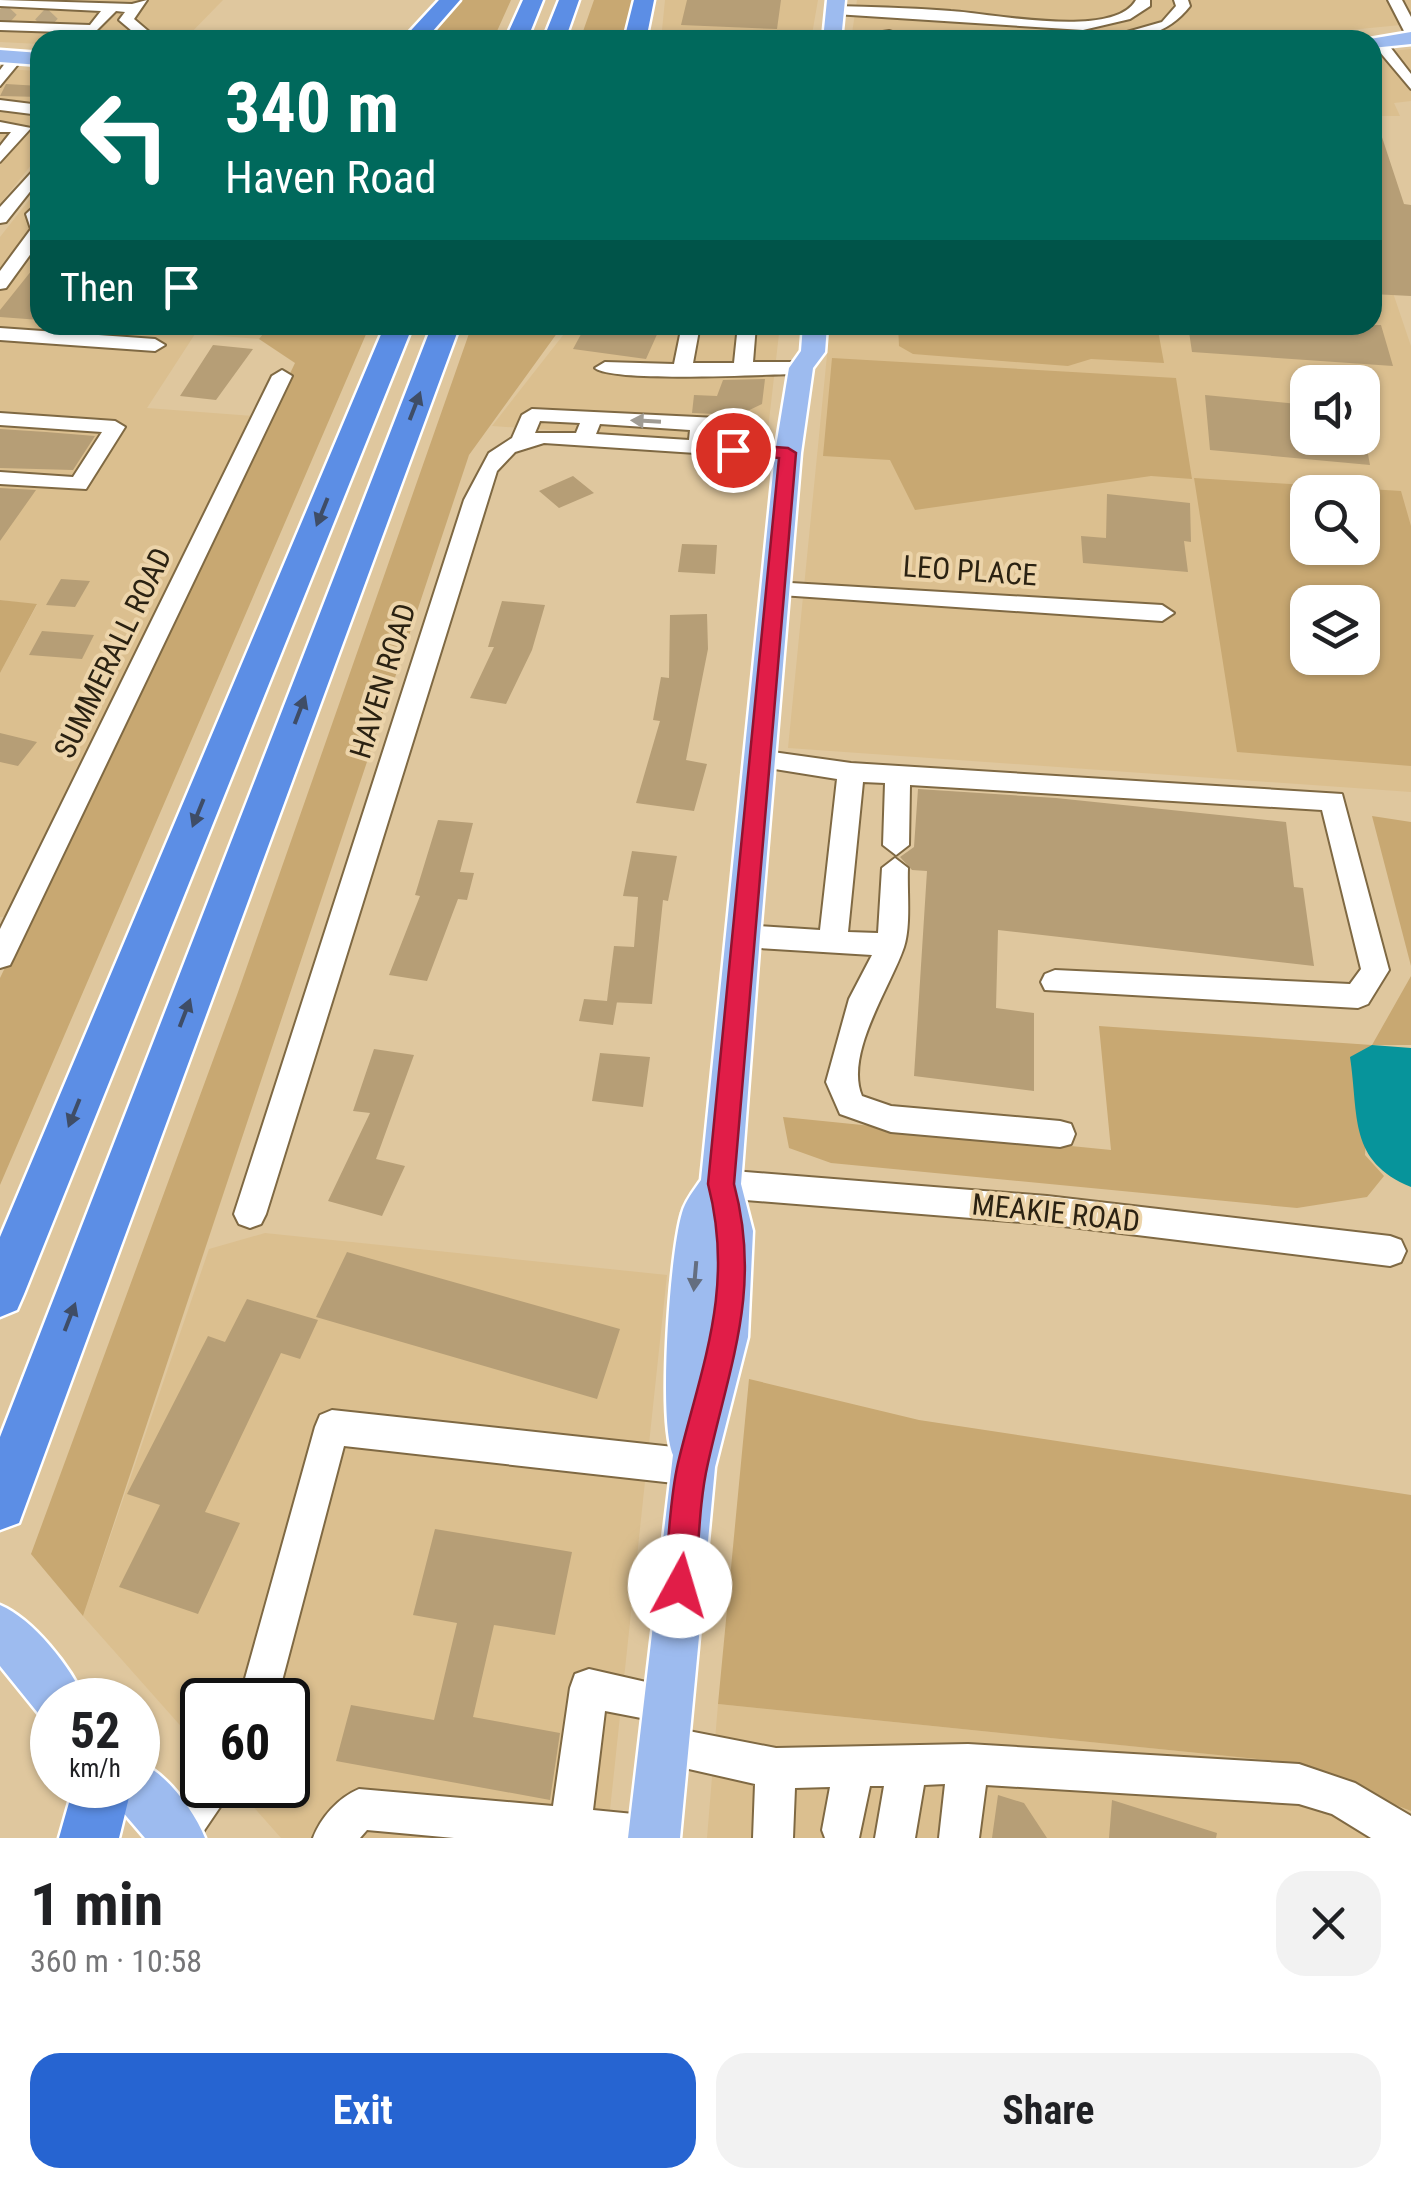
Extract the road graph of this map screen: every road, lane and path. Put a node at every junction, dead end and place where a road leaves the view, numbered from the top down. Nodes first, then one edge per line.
1 (450, 0) edge
2 (533, 0) edge
3 (569, 0) edge
4 (644, 0) edge
5 (1143, 0) edge
6 (1180, 0) edge
7 (1399, 2) edge
8 (10, 4) edge
9 (139, 4) edge
10 (836, 5) edge
11 (112, 7) junction
12 (963, 17) junction
13 (1087, 22) junction
14 (0, 26) edge
15 (139, 30) edge
16 (423, 30) edge
17 (520, 30) edge
18 (558, 30) edge
19 (637, 30) edge
20 (835, 30) edge
21 (968, 30) edge
22 (1095, 30) edge
23 (1145, 30) edge
24 (1411, 34) edge
25 (1382, 41) edge
26 (1382, 49) edge
27 (8, 57) edge
28 (0, 81) edge
29 (1411, 84) edge
30 (0, 105) edge
31 (30, 109) edge
32 (0, 127) edge
33 (8, 150) edge
34 (30, 189) edge
35 (0, 218) edge
36 (30, 243) edge
37 (0, 284) edge
38 (0, 334) edge
39 (394, 335) edge
40 (442, 335) edge
41 (688, 335) edge
42 (746, 335) edge
43 (794, 335) edge
44 (814, 335) edge
45 (155, 345) dead end
46 (682, 366) junction
47 (605, 368) dead end
48 (742, 368) junction
49 (800, 368) junction
50 (282, 376) dead end
51 (0, 419) edge
52 (738, 425) dead end
53 (699, 436) junction
54 (788, 453) junction
55 (0, 478) edge
56 (774, 589) junction
57 (1162, 613) dead end
58 (758, 759) junction
59 (851, 772) junction
60 (898, 773) junction
61 (742, 936) junction
62 (833, 942) junction
63 (891, 945) junction
64 (0, 957) edge
65 (1056, 982) dead end
66 (1060, 1134) dead end
67 (721, 1184) junction
68 (250, 1214) dead end
69 (1390, 1250) dead end
70 (0, 1294) edge
71 (692, 1467) junction
72 (0, 1504) edge
73 (0, 1629) edge
74 (41, 1678) edge
75 (264, 1678) edge
76 (665, 1725) junction
77 (968, 1764) junction
78 (907, 1765) junction
79 (854, 1766) junction
80 (776, 1768) junction
81 (96, 1808) edge
82 (153, 1808) edge
83 (198, 1808) edge
84 (570, 1828) junction
85 (842, 1830) dead end
86 (177, 1836) edge
87 (654, 1837) edge
88 (89, 1838) edge
89 (333, 1838) edge
90 (772, 1838) edge
91 (895, 1838) edge
92 (959, 1838) edge
93 (1410, 1838) edge

1 - 16 highway
2 - 17 highway
3 - 18 highway
4 - 19 highway
5 - 13 street
6 - 23 street
7 - 24 street
8 - 11 street
9 - 11 street
9 - 15 street
10 - 12 street
10 - 20 main road
11 - 14 street
12 - 13 street
12 - 21 street
13 - 22 street
24 - 25 main road
26 - 29 street
27 - 28 street
30 - 31 street
32 - 33 street
34 - 35 street
36 - 37 street
38 - 45 street
39 -> 70 highway
72 -> 40 highway
41 - 46 street
42 - 48 street
43 - 49 main road
44 - 49 main road
46 - 47 street
46 - 48 street
48 - 49 street
49 - 54 main road
50 - 64 street, SUMMERALL ROAD
51 - 55 street
52 - 53 street
53 - 54 street, HAVEN ROAD
53 - 68 street, HAVEN ROAD
54 - 56 main road
56 - 57 street, LEO PLACE
56 - 58 main road
58 - 59 street
58 - 61 main road
59 - 60 street
59 - 62 street
60 - 63 street
60 - 65 street
61 - 62 street
61 - 67 main road
62 - 63 street
63 - 66 street
67 - 69 street, MEAKIE ROAD
67 - 71 main road
71 - 75 street
71 - 76 main road
73 - 74 main road
76 - 80 street
76 - 84 street
76 - 87 main road
77 - 78 street
77 - 92 street
77 - 93 street
78 - 79 street
78 - 91 street
79 - 80 street
79 - 85 street
80 - 90 street
81 - 88 highway
82 - 86 main road
83 - 86 street
84 - 87 street
84 - 89 street

